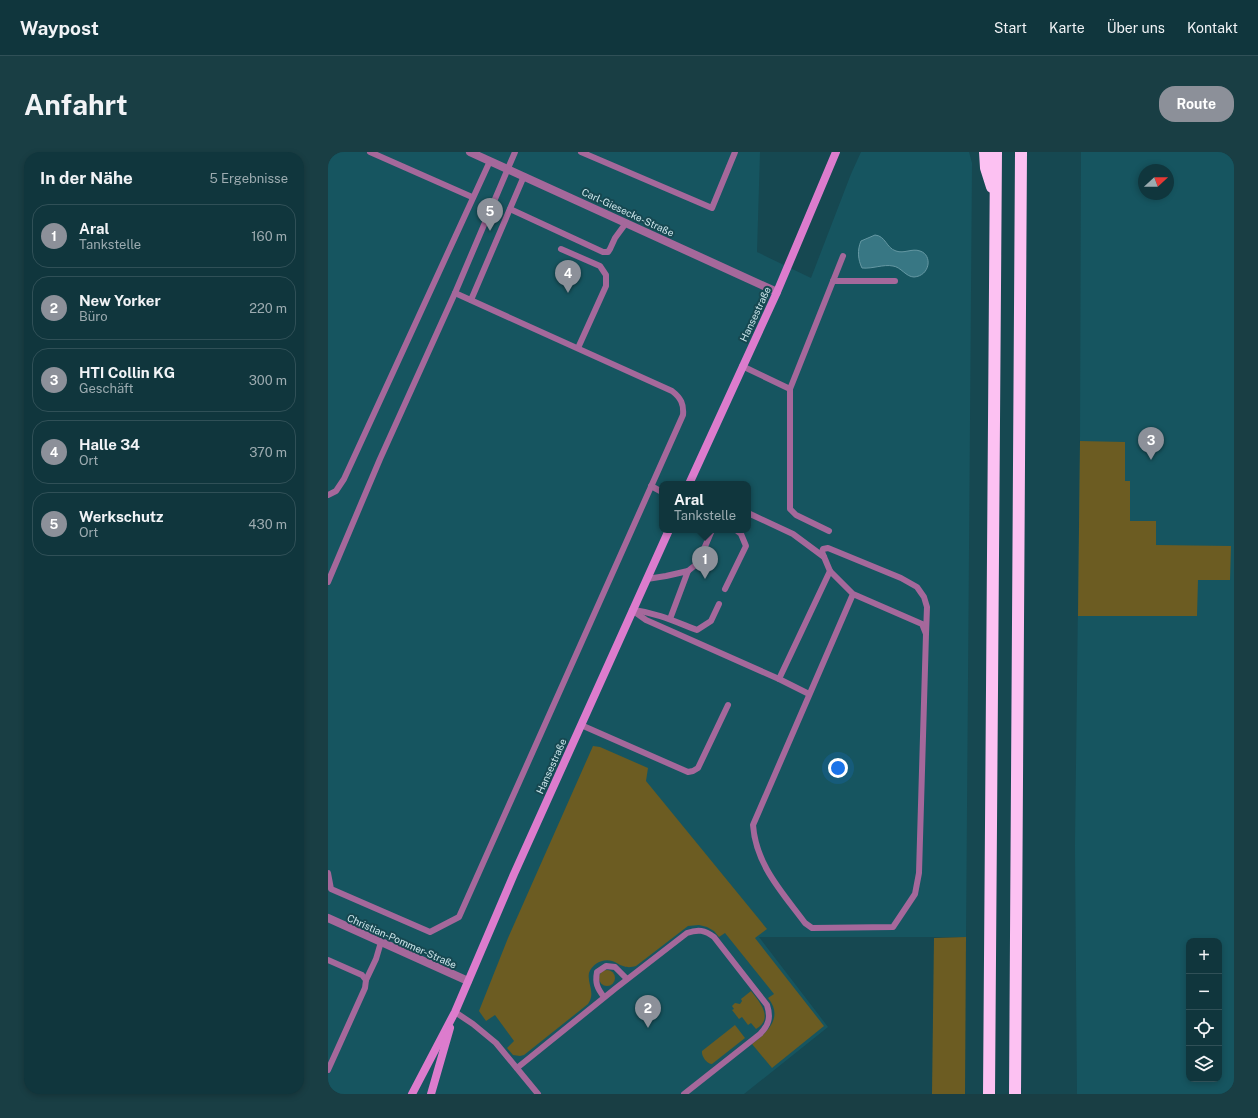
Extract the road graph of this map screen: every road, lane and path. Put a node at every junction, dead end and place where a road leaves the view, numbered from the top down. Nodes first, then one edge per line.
1 (370, 152) edge
2 (470, 152) edge
3 (515, 152) edge
4 (581, 152) edge
5 (735, 152) edge
6 (836, 152) edge
7 (985, 152) edge
8 (996, 152) edge
9 (1021, 152) edge
10 (490, 161) junction
11 (508, 169) junction
12 (524, 176) junction
13 (472, 198) junction
14 (996, 198) junction
15 (510, 209) junction
16 (626, 223) junction
17 (561, 249) dead end
18 (843, 256) dead end
19 (833, 281) junction
20 (895, 281) dead end
21 (455, 292) junction
22 (777, 292) junction
23 (471, 300) junction
24 (578, 348) junction
25 (742, 366) junction
26 (790, 389) junction
27 (690, 481) edge
28 (651, 486) junction
29 (659, 490) edge
30 (328, 495) edge
31 (751, 514) edge
32 (829, 531) dead end
33 (667, 533) edge
34 (711, 533) edge
35 (740, 533) edge
36 (704, 549) dead end
37 (824, 557) junction
38 (698, 562) dead end
39 (688, 571) junction
40 (830, 571) junction
41 (647, 579) junction
42 (328, 582) edge
43 (725, 589) dead end
44 (853, 594) junction
45 (719, 604) dead end
46 (632, 610) junction
47 (670, 619) junction
48 (926, 634) junction
49 (779, 679) junction
50 (809, 694) junction
51 (728, 705) dead end
52 (581, 725) junction
53 (328, 873) edge
54 (328, 918) edge
55 (381, 942) junction
56 (328, 960) edge
57 (627, 979) junction
58 (366, 980) junction
59 (468, 981) junction
60 (604, 997) junction
61 (455, 1012) junction
62 (517, 1068) junction
63 (328, 1070) edge
64 (412, 1094) edge
65 (431, 1094) edge
66 (538, 1094) edge
67 (684, 1094) edge
68 (989, 1094) edge
69 (1015, 1094) edge

1 - 13 lane
2 - 10 street, Carl-Giesecke-Straße
3 - 11 lane
4 - 5 lane
6 - 22 main road, Hansestraße
7 - 14 highway
8 - 14 highway
9 - 69 highway
10 - 11 street, Carl-Giesecke-Straße
10 - 13 lane
11 - 12 street, Carl-Giesecke-Straße
11 - 21 lane
12 - 15 lane
12 - 16 street, Carl-Giesecke-Straße
13 - 30 lane
14 - 68 highway
15 - 16 lane
15 - 23 lane
16 - 22 street, Carl-Giesecke-Straße
17 - 24 lane
18 - 19 lane
19 - 20 lane
19 - 26 lane
21 - 23 lane
21 - 42 lane
22 - 25 main road, Hansestraße
23 - 24 lane
24 - 28 lane
25 - 26 lane
25 - 27 main road, Hansestraße
26 - 32 lane
28 - 29 lane
28 - 53 lane
31 - 37 lane
33 - 41 main road, Hansestraße
34 - 36 lane
35 - 43 lane
37 - 40 lane
37 - 48 lane
38 - 39 lane
39 - 41 lane
39 - 47 lane
40 - 44 lane
40 - 49 lane
41 - 46 main road, Hansestraße
44 - 48 lane
44 - 50 lane
45 - 47 lane
46 - 47 lane
46 - 49 lane
46 - 52 main road, Hansestraße
48 - 50 lane
49 - 50 lane
51 - 52 lane
52 - 59 main road, Hansestraße
54 - 55 street, Christian-Pommer-Straße
55 - 58 lane
55 - 59 street, Christian-Pommer-Straße
56 - 58 lane
57 - 60 lane
57 - 60 lane
57 - 67 lane
58 - 63 lane
59 - 61 main road, Hansestraße
60 - 62 lane
61 - 62 lane
61 - 64 main road, Hansestraße
61 - 65 main road, Hansestraße
62 - 66 lane

